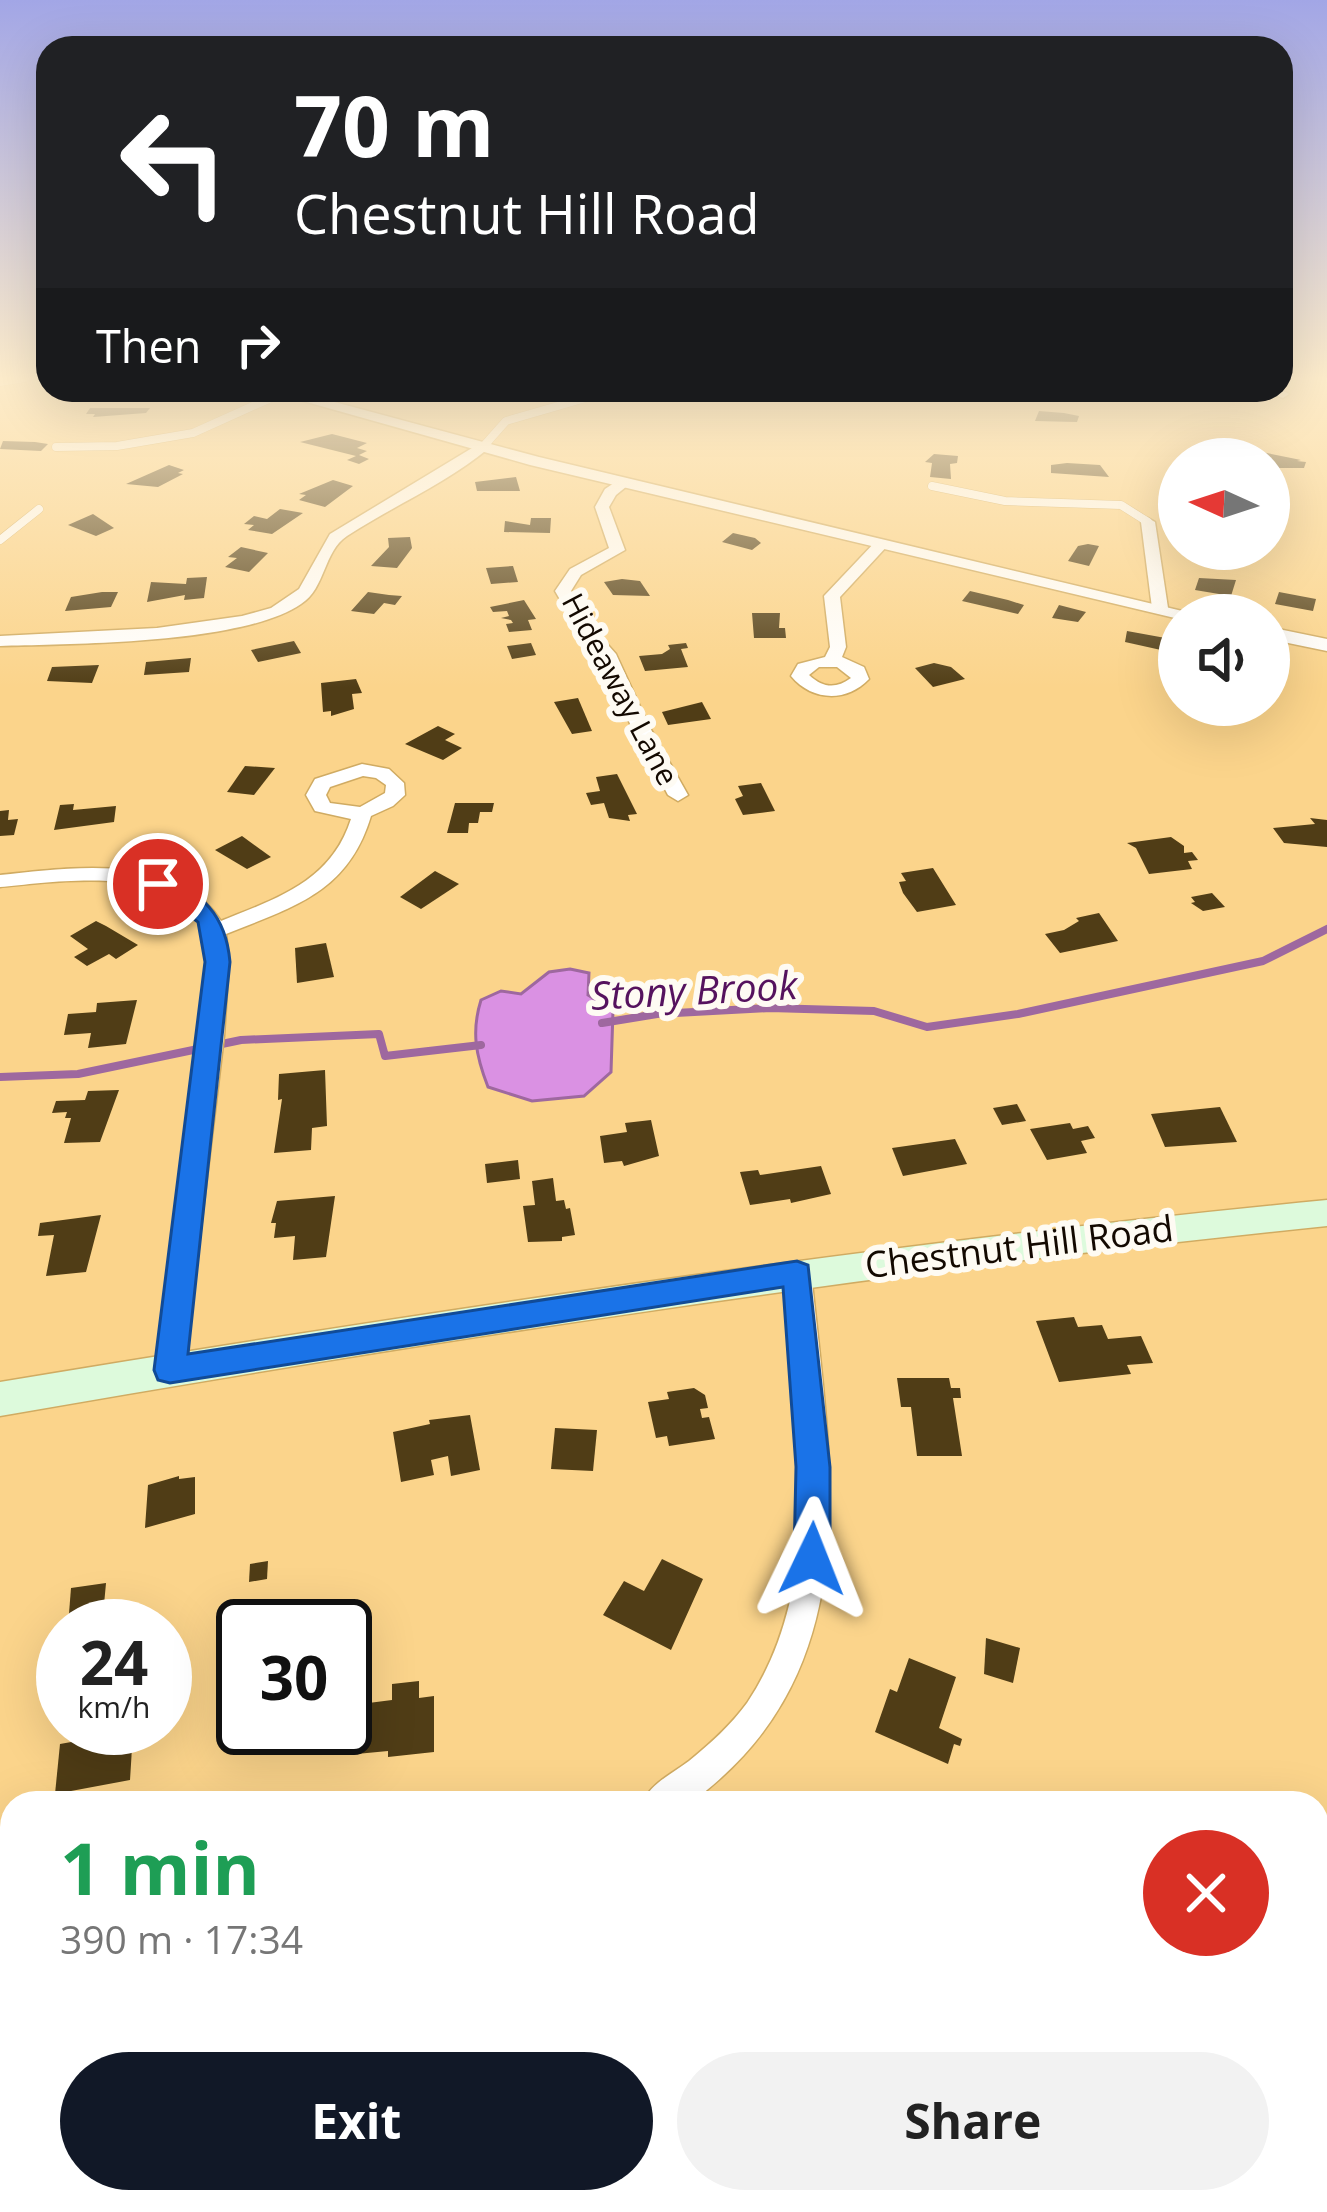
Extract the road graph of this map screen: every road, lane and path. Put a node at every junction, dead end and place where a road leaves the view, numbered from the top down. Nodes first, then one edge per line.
1 (427, 481) edge
2 (622, 481) edge
3 (625, 482) junction
4 (932, 486) dead end
5 (39, 509) dead end
6 (1148, 522) joint
7 (0, 540) edge
8 (882, 543) junction
9 (1158, 594) edge
10 (1158, 608) edge
11 (1290, 637) edge
12 (0, 640) edge
13 (1327, 645) edge
14 (832, 661) dead end
15 (678, 795) dead end
16 (362, 814) dead end
17 (0, 881) edge
18 (215, 931) junction
19 (1327, 1214) edge
20 (797, 1273) junction
21 (170, 1370) junction
22 (0, 1399) edge
23 (675, 1791) edge

1 - 12 street
2 - 3 street
3 - 8 street
3 - 15 street, Hideaway Lane
4 - 6 lane
5 - 7 lane
6 - 9 street
8 - 10 street
8 - 14 street
11 - 13 street
16 - 18 street
17 - 18 street
18 - 21 street
19 - 20 main road, Chestnut Hill Road
20 - 21 main road, Chestnut Hill Road
20 - 23 street
21 - 22 main road, Chestnut Hill Road

